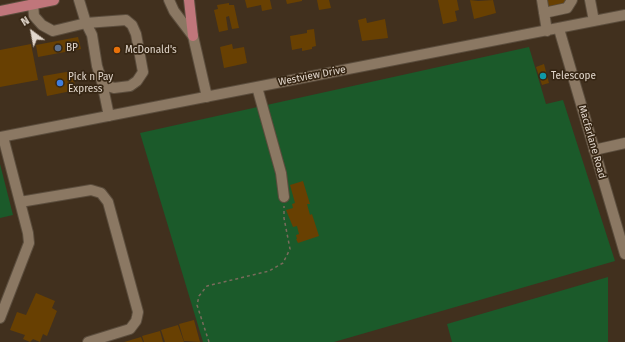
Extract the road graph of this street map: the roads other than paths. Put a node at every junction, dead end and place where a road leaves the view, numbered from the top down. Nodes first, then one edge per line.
1 (54, 0) edge
2 (79, 0) edge
3 (169, 0) edge
4 (189, 0) edge
5 (542, 0) edge
6 (572, 0) edge
7 (590, 0) edge
8 (33, 4) junction
9 (0, 11) edge
10 (544, 13) junction
11 (625, 15) edge
12 (594, 21) junction
13 (86, 23) junction
14 (559, 29) junction
15 (547, 31) junction
16 (193, 36) junction
17 (106, 86) junction
18 (257, 87) junction
19 (207, 97) junction
20 (109, 116) junction
21 (2, 137) edge
22 (625, 143) edge
23 (594, 150) junction
24 (284, 198) road end
25 (20, 202) junction
26 (625, 254) edge
27 (0, 318) edge
28 (88, 342) edge

1 - 8 main road
2 - 13 street
3 - 16 street
4 - 16 main road
5 - 10 street
6 - 10 street
7 - 12 street
8 - 9 main road
8 - 13 street
10 - 15 street
11 - 12 street, Westview Drive
12 - 14 street, Westview Drive
13 - 17 street
13 - 17 street
14 - 15 street, Westview Drive
14 - 23 street, Macfarlane Road
15 - 18 street, Westview Drive
16 - 19 street
17 - 20 street
18 - 19 street, Westview Drive
18 - 24 street
19 - 20 street, Westview Drive
20 - 21 street, Westview Drive
21 - 25 street
22 - 23 street
23 - 26 street, Macfarlane Road
25 - 27 street
25 - 28 street

